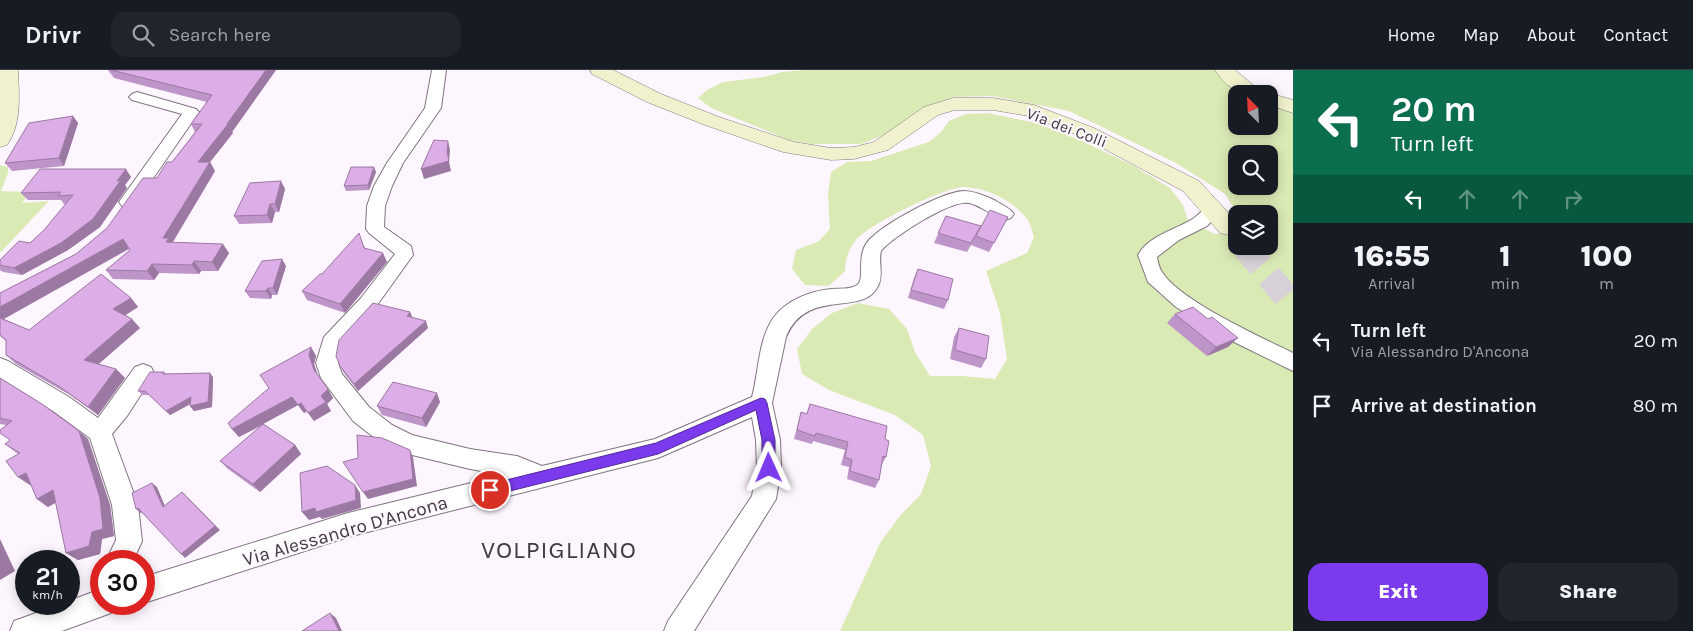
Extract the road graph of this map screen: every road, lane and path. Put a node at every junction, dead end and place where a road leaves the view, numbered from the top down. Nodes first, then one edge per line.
1 (9, 70) edge
2 (439, 70) edge
3 (599, 70) edge
4 (1224, 70) edge
5 (1240, 85) edge
6 (136, 96) dead end
7 (1278, 102) edge
8 (1293, 107) edge
9 (0, 141) edge
10 (1213, 210) junction
11 (1005, 214) edge
12 (118, 216) edge
13 (1228, 227) dead end
14 (1293, 362) edge
15 (0, 367) edge
16 (143, 373) dead end
17 (761, 403) junction
18 (100, 432) junction
19 (543, 477) junction
20 (125, 550) edge
21 (155, 586) edge
22 (90, 606) edge
23 (24, 631) edge
24 (678, 631) edge

1 - 9 street
2 - 19 street
3 - 10 street, Via dei Colli
4 - 5 street
6 - 12 street
7 - 8 street
10 - 13 street, Via dei Colli
10 - 14 street
11 - 17 street
15 - 18 street
16 - 18 street
17 - 19 street, Via Alessandro D'Ancona
17 - 24 street
18 - 20 street
19 - 21 street, Via Alessandro D'Ancona
22 - 23 street

